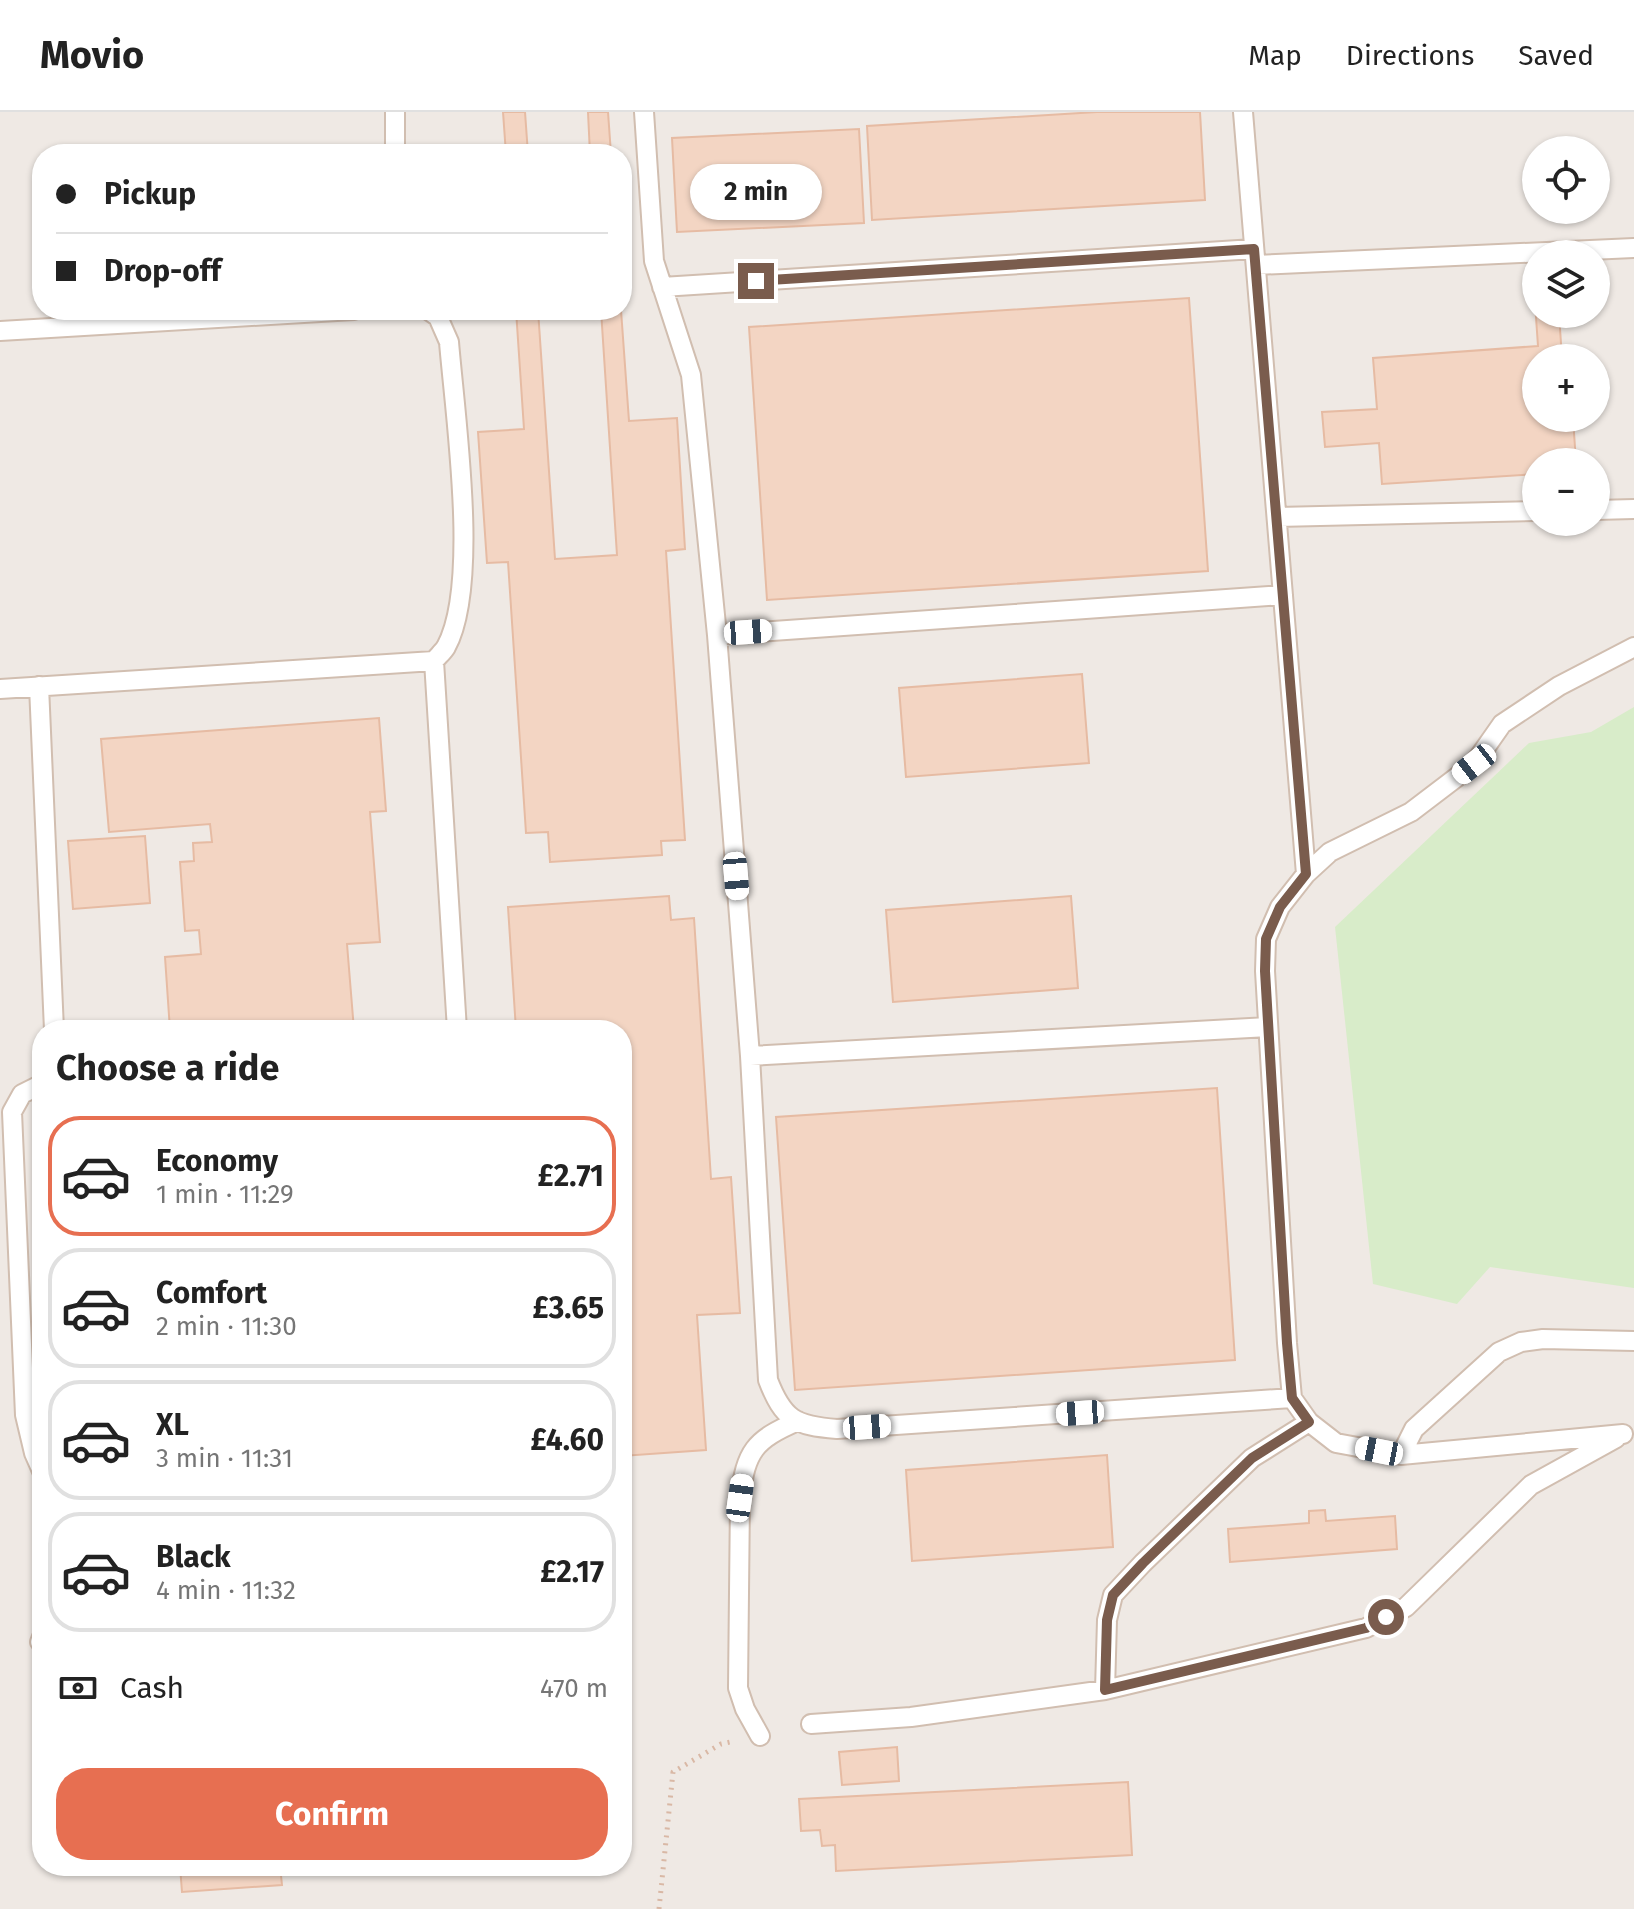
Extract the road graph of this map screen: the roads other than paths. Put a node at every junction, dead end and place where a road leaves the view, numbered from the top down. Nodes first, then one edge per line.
1 (395, 112) edge
2 (644, 112) edge
3 (1243, 112) edge
4 (395, 144) edge
5 (1634, 248) edge
6 (1255, 257) junction
7 (662, 287) junction
8 (185, 320) edge
9 (439, 320) edge
10 (0, 331) edge
11 (1634, 509) edge
12 (1610, 510) edge
13 (1522, 511) edge
14 (1277, 517) junction
15 (1283, 595) junction
16 (717, 635) junction
17 (1634, 647) edge
18 (434, 661) junction
19 (39, 686) junction
20 (0, 689) edge
21 (1306, 874) junction
22 (54, 1020) edge
23 (456, 1020) edge
24 (1268, 1027) junction
25 (750, 1056) junction
26 (32, 1089) edge
27 (1634, 1341) edge
28 (1292, 1398) junction
29 (798, 1421) junction
30 (1309, 1422) junction
31 (1628, 1434) edge
32 (32, 1438) edge
33 (1401, 1455) junction
34 (1105, 1690) junction
35 (811, 1724) dead end
36 (760, 1736) road end

1 - 4 lane
2 - 7 lane
3 - 6 lane
5 - 6 lane
6 - 7 lane
6 - 14 lane
7 - 16 lane
8 - 10 lane
9 - 18 lane
11 - 12 lane
13 - 14 lane
14 - 15 lane
15 - 16 lane
15 - 21 lane
16 - 25 lane
17 - 21 lane
18 - 19 lane
18 - 23 lane
19 - 20 lane
19 - 22 lane
21 - 24 lane
24 - 25 lane
24 - 28 lane
25 - 29 lane
26 - 32 lane
27 - 33 lane
28 - 29 lane
28 - 30 lane
29 - 36 lane
30 - 33 lane
30 - 34 lane
31 - 33 lane
31 - 34 lane
34 - 35 lane

